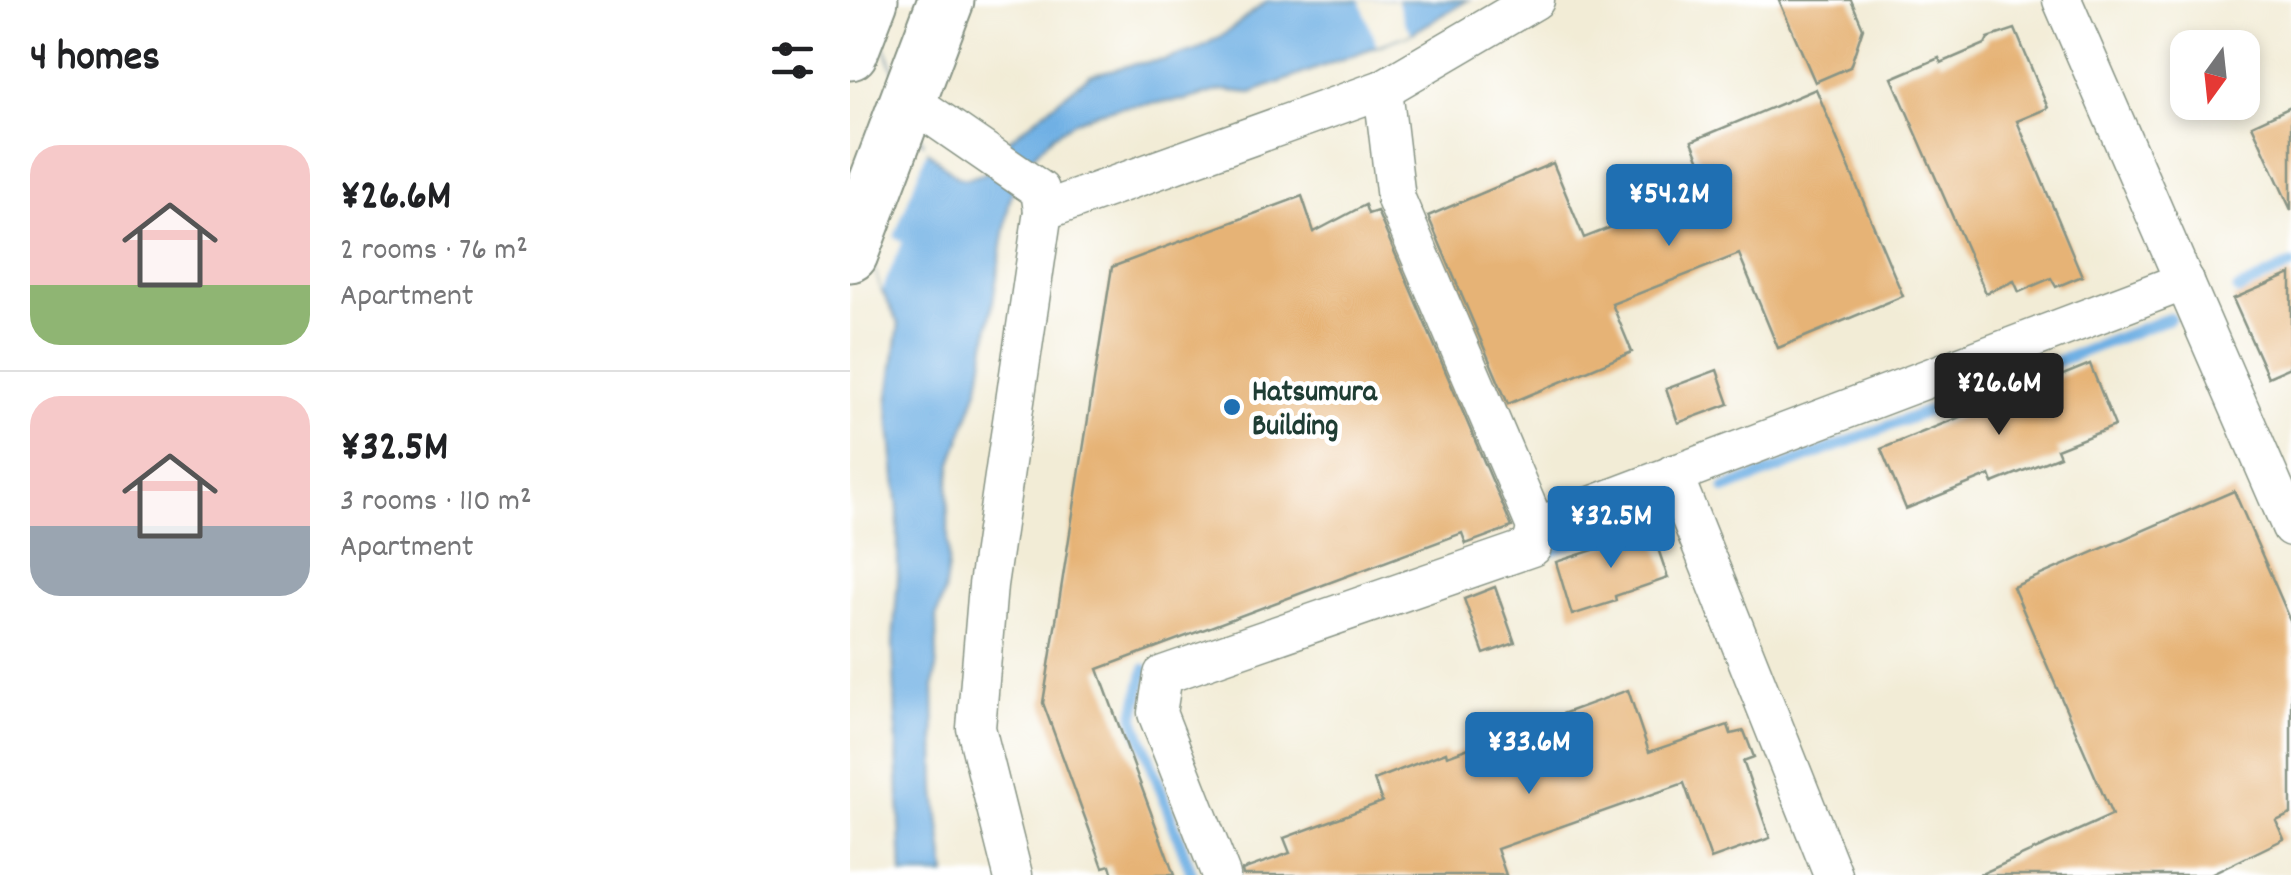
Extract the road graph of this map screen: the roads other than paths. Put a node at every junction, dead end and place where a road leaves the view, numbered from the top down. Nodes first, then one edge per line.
1 (870, 0) edge
2 (946, 0) edge
3 (1535, 0) edge
4 (2062, 0) edge
5 (850, 52) edge
6 (1383, 90) junction
7 (908, 99) junction
8 (1043, 211) junction
9 (853, 246) edge
10 (2185, 281) junction
11 (1673, 474) junction
12 (1536, 527) junction
13 (2291, 528) edge
14 (1013, 875) edge
15 (1221, 875) edge
16 (1833, 875) edge

1 - 5 highway
2 - 7 highway
3 - 6 street
4 - 10 street
6 - 8 street
6 - 12 street
7 - 8 street
7 - 9 highway
8 - 14 street
10 - 11 street
10 - 13 street
11 - 12 street
11 - 16 street
12 - 15 street

